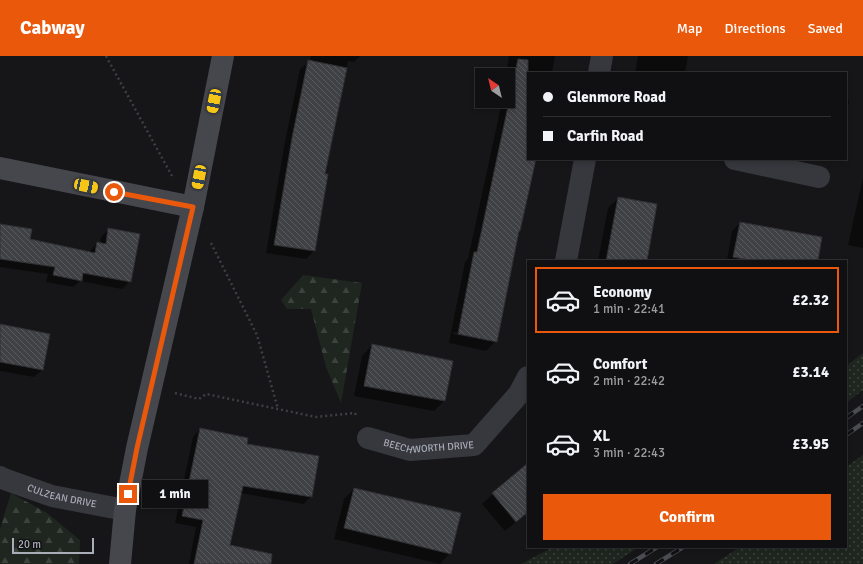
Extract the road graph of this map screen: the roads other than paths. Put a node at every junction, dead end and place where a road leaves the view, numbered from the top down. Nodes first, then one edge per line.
1 (223, 56) edge
2 (602, 56) edge
3 (599, 72) edge
4 (585, 160) edge
5 (741, 160) edge
6 (0, 168) edge
7 (820, 177) dead end
8 (193, 207) junction
9 (566, 260) edge
10 (527, 379) edge
11 (368, 438) road end
12 (0, 477) edge
13 (125, 510) junction
14 (120, 564) edge

1 - 8 main road
2 - 3 street
4 - 9 street
5 - 7 street
6 - 8 main road
8 - 13 main road
10 - 11 street, BEECHWORTH DRIVE
12 - 13 street, CULZEAN DRIVE
13 - 14 main road

